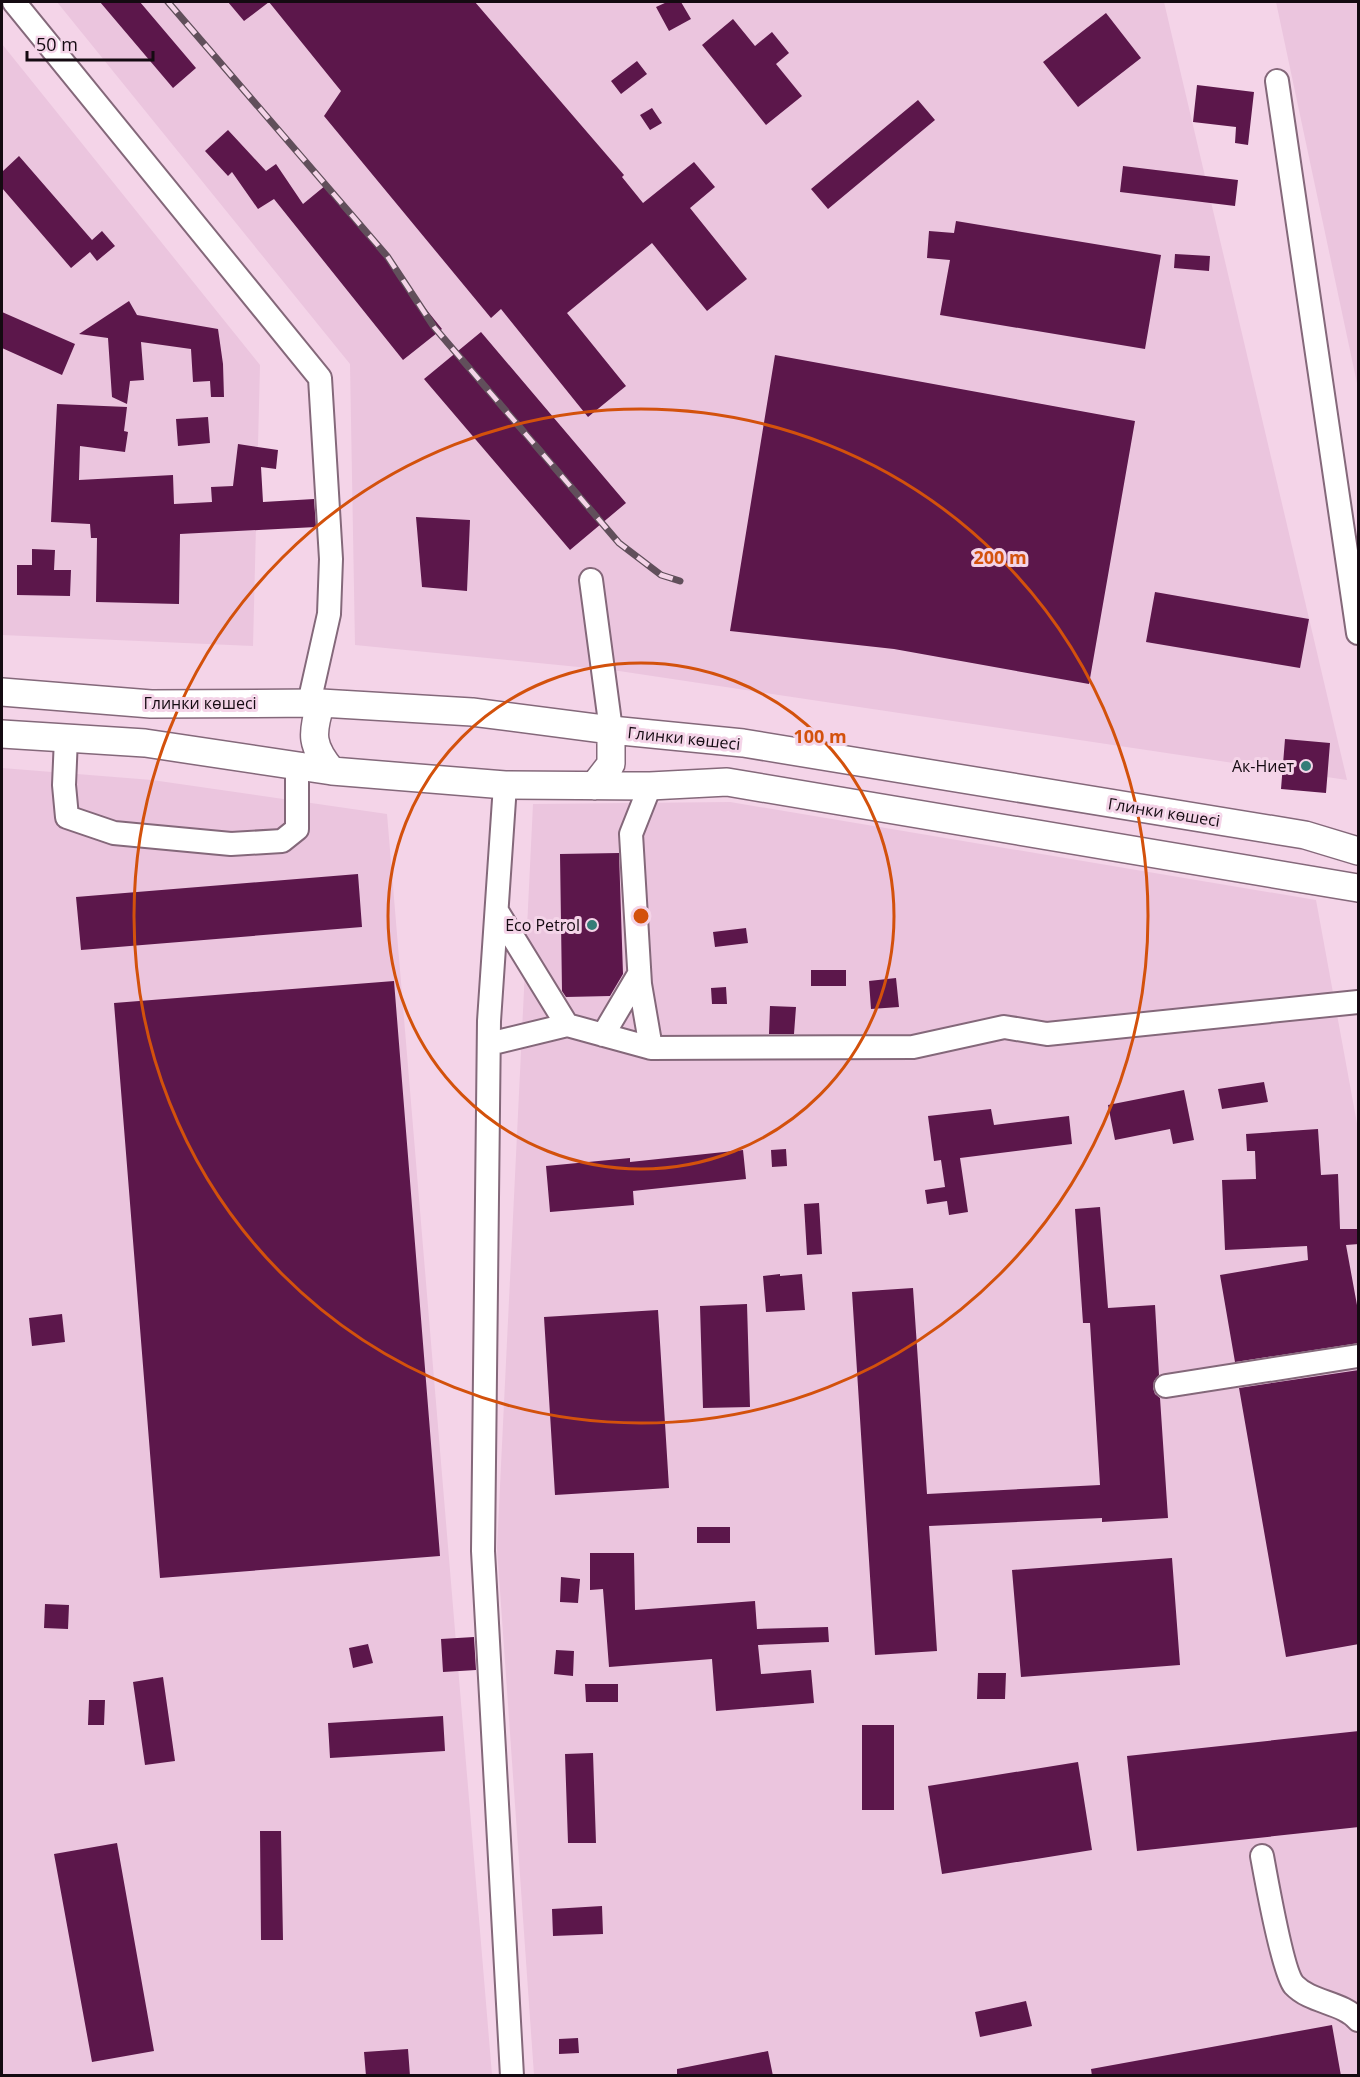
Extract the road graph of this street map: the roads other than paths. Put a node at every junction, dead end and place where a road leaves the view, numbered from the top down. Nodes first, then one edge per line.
1 (14, 2) edge
2 (1277, 81) dead end
3 (591, 580) dead end
4 (1359, 633) edge
5 (2, 692) edge
6 (315, 703) junction
7 (610, 730) junction
8 (2, 734) edge
9 (66, 738) junction
10 (297, 766) junction
11 (333, 771) junction
12 (506, 784) junction
13 (594, 786) junction
14 (650, 786) junction
15 (1359, 851) edge
16 (1359, 888) edge
17 (497, 911) junction
18 (639, 974) junction
19 (1359, 1002) edge
20 (567, 1025) junction
21 (603, 1035) junction
22 (489, 1044) junction
23 (651, 1048) junction
24 (1359, 1356) edge
25 (1166, 1386) dead end
26 (1262, 1856) dead end
27 (1359, 2020) edge
28 (512, 2076) edge

1 - 6 street
2 - 4 street
3 - 7 street
5 - 6 main road, Глинки көшесі
6 - 7 main road, Глинки көшесі
6 - 11 main road
7 - 13 main road
7 - 15 main road, Глинки көшесі
8 - 9 main road
9 - 10 main road
9 - 10 street
10 - 11 main road
11 - 12 main road
12 - 13 main road
12 - 17 street
13 - 14 main road
14 - 16 main road
14 - 18 street
17 - 20 street
17 - 22 street
18 - 21 street
18 - 23 street
19 - 23 street
20 - 21 street
20 - 22 street
21 - 23 street
22 - 28 street
24 - 25 street
26 - 27 street

